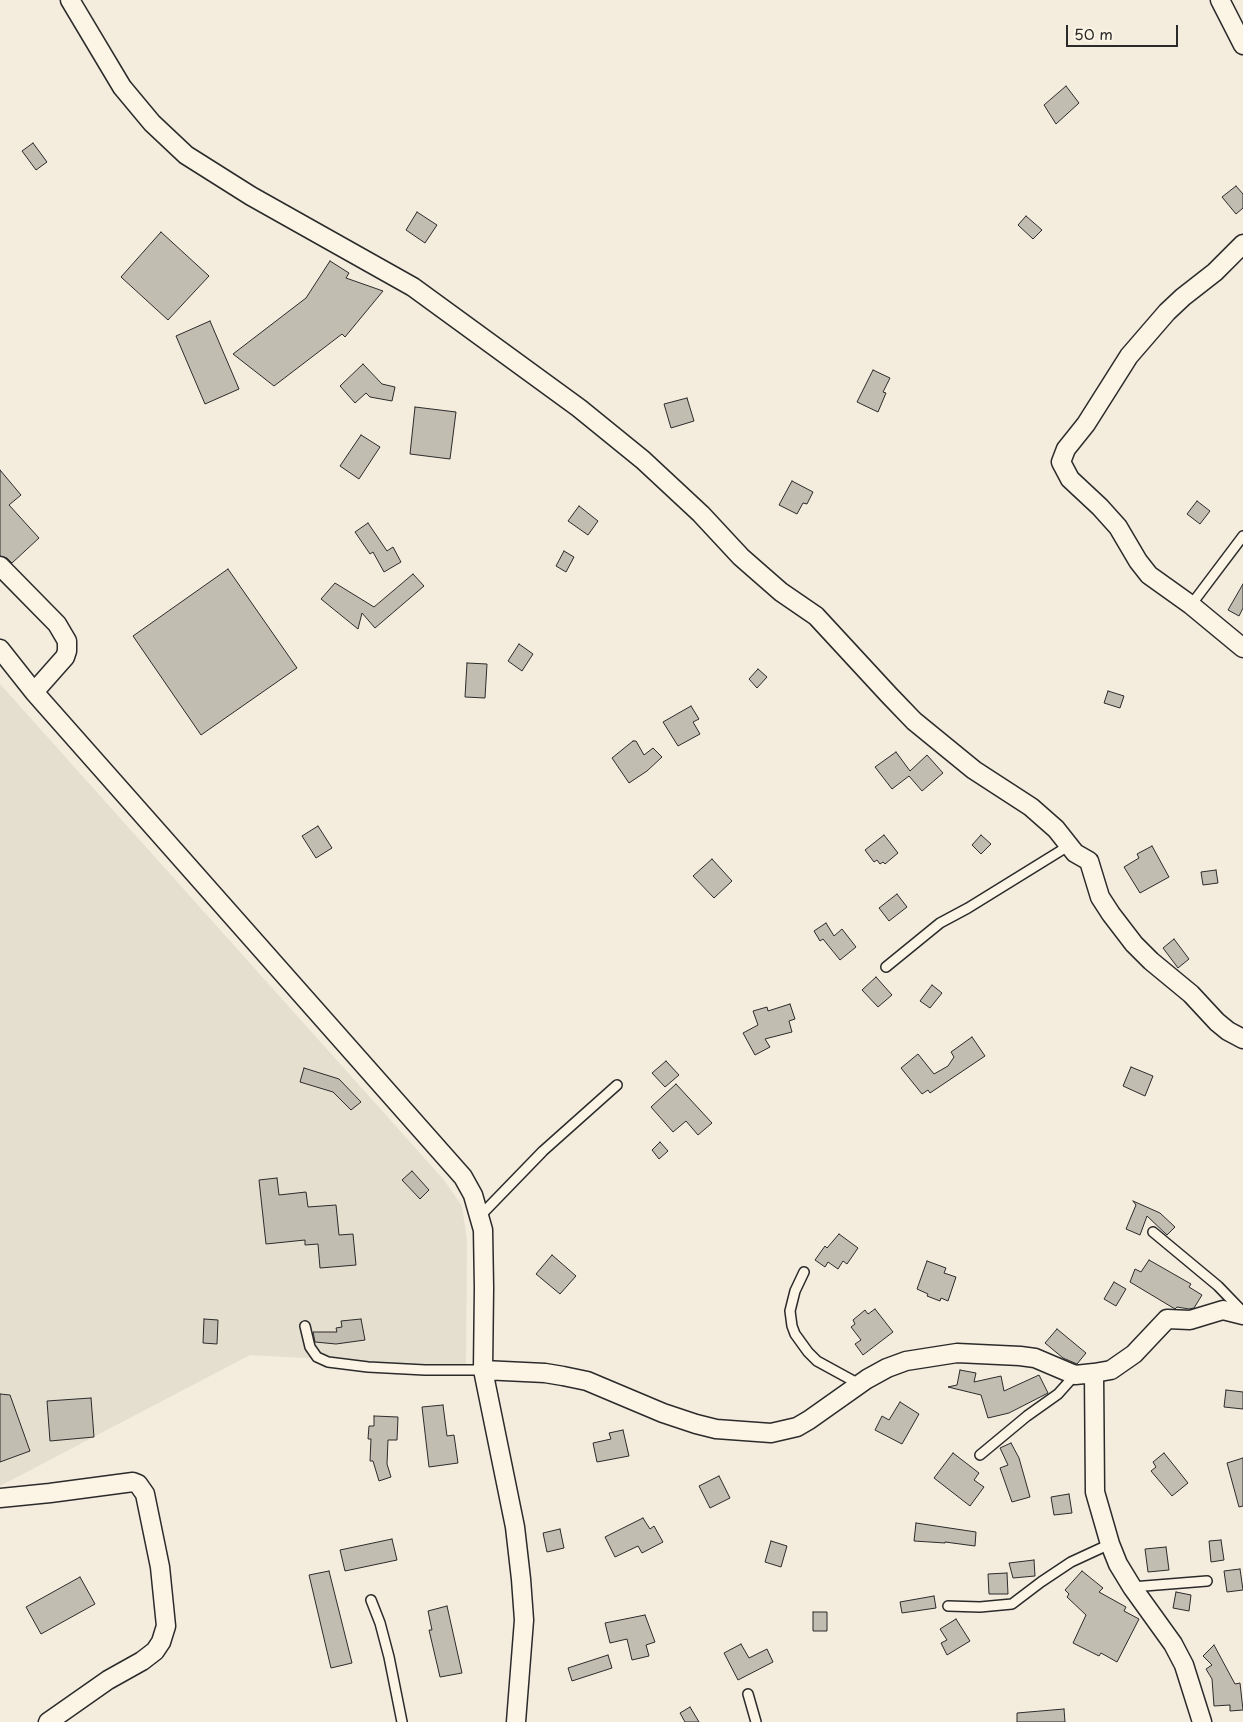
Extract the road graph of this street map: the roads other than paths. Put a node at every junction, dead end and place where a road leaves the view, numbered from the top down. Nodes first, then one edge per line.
1 (70, 0) edge
2 (1220, 0) edge
3 (1243, 45) edge
4 (1243, 244) edge
5 (1243, 536) edge
6 (0, 566) edge
7 (1191, 605) junction
8 (1243, 648) edge
9 (0, 649) edge
10 (34, 692) junction
11 (1070, 845) junction
12 (886, 967) dead end
13 (1243, 1039) edge
14 (617, 1085) dead end
15 (480, 1216) junction
16 (1153, 1232) dead end
17 (804, 1272) dead end
18 (1243, 1314) edge
19 (305, 1326) dead end
20 (483, 1370) junction
21 (1094, 1373) junction
22 (1074, 1375) junction
23 (859, 1384) junction
24 (980, 1455) dead end
25 (0, 1498) edge
26 (1110, 1544) junction
27 (1207, 1581) dead end
28 (1132, 1587) junction
29 (371, 1600) dead end
30 (948, 1606) dead end
31 (748, 1694) dead end
32 (48, 1722) edge
33 (402, 1722) edge
34 (516, 1722) edge
35 (756, 1722) edge
36 (1202, 1722) edge

1 - 11 street
2 - 3 street
4 - 7 street
5 - 7 lane
6 - 10 street
7 - 8 street
9 - 10 street
10 - 15 street
11 - 12 lane
11 - 13 street
14 - 15 lane
15 - 20 street
16 - 18 lane
17 - 23 lane
18 - 21 street
19 - 20 lane
20 - 23 street
20 - 34 street
21 - 22 street
21 - 26 street
22 - 23 street
22 - 24 lane
25 - 32 street
26 - 28 street
26 - 30 lane
27 - 28 lane
28 - 36 street
29 - 33 lane
31 - 35 lane

